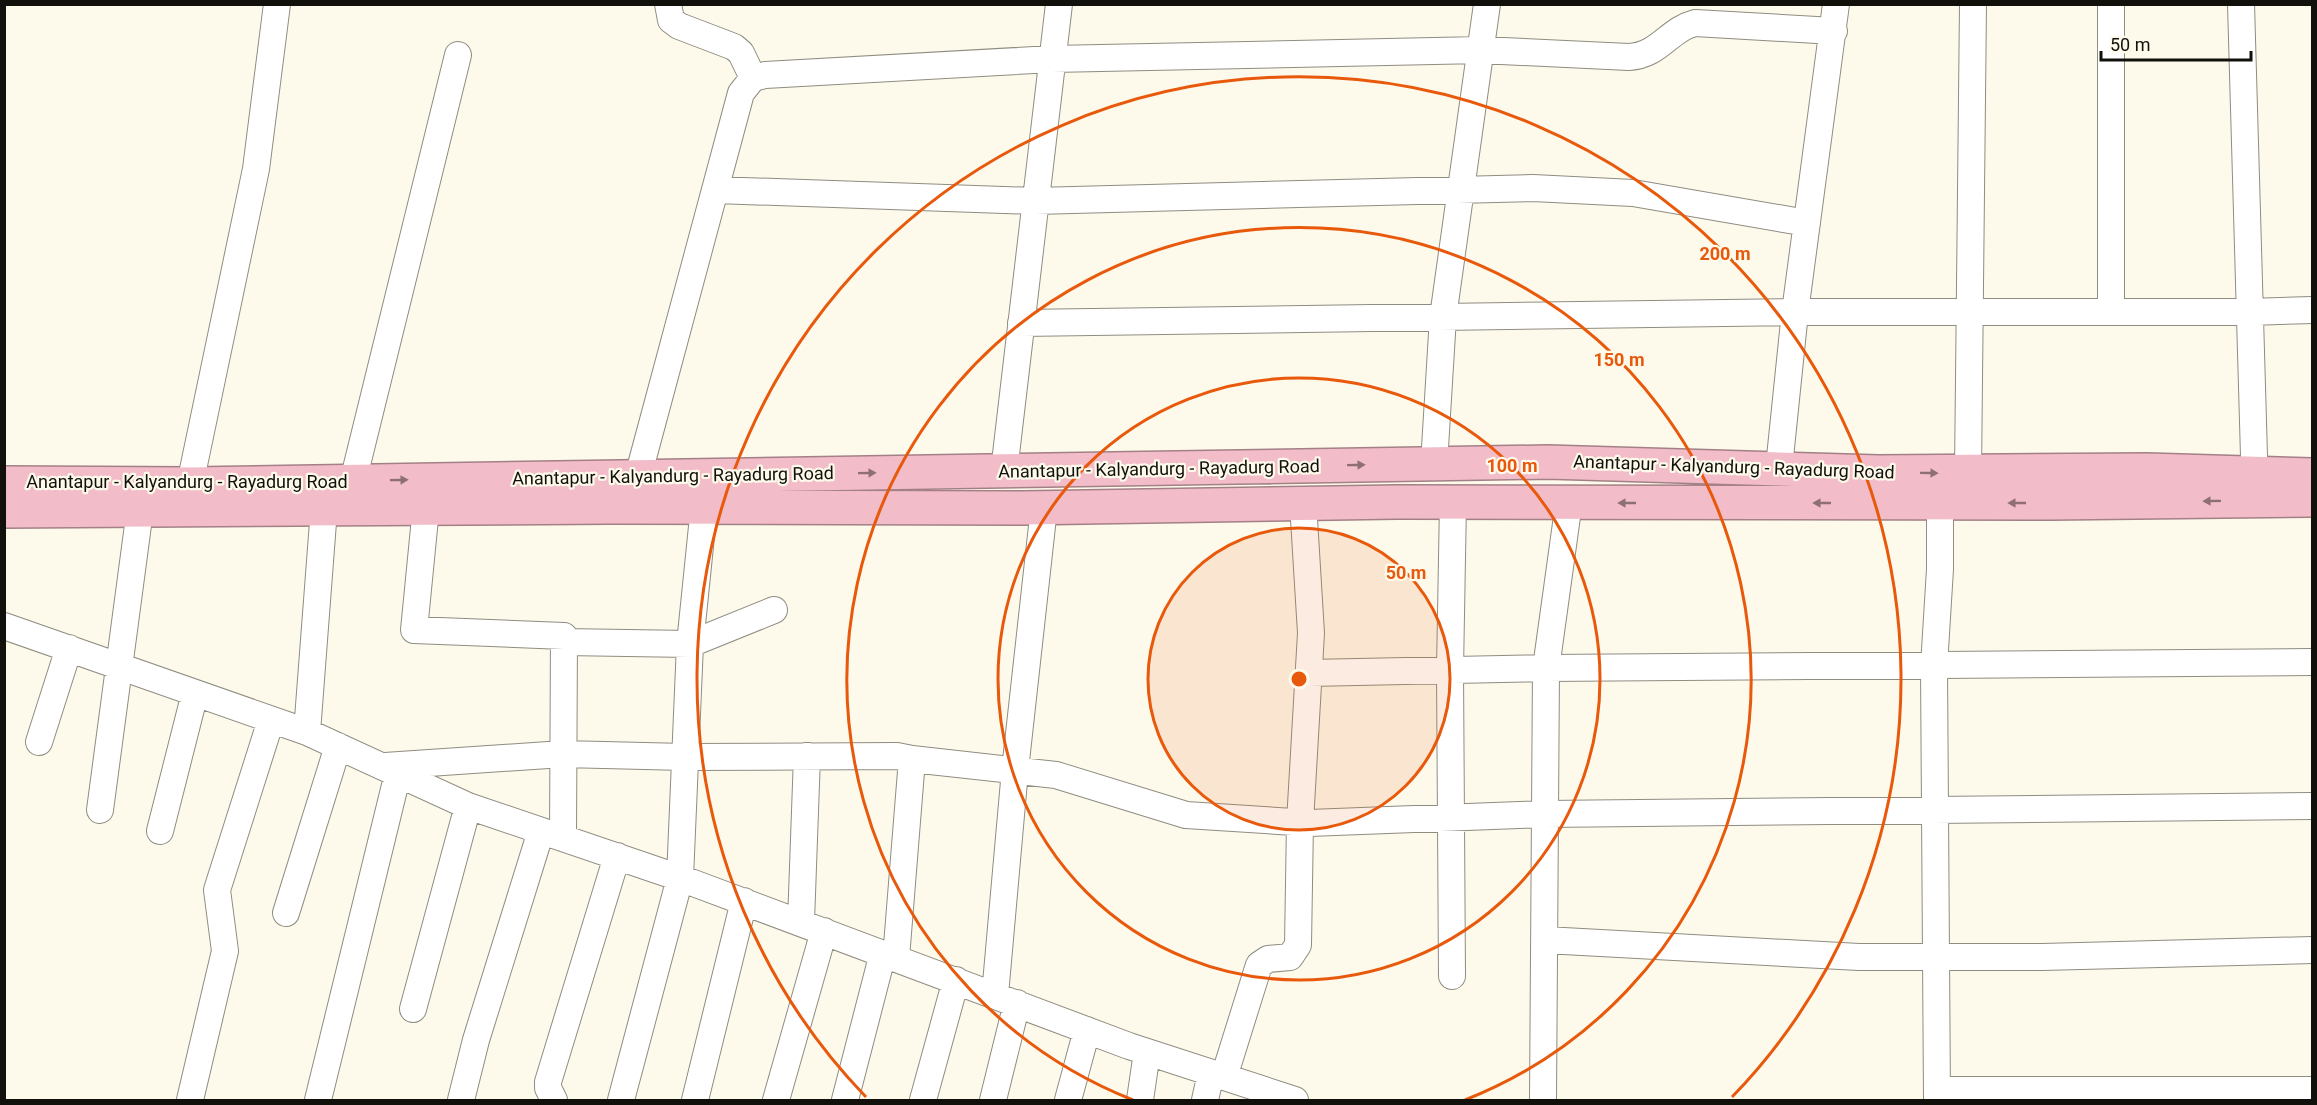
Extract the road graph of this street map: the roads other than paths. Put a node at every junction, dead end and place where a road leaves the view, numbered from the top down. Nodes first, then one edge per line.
1 (277, 4) edge
2 (668, 4) edge
3 (1059, 4) edge
4 (1487, 4) edge
5 (1836, 4) edge
6 (1973, 4) edge
7 (2111, 4) edge
8 (2241, 4) edge
9 (1834, 31) junction
10 (1480, 50) junction
11 (458, 55) dead end
12 (1052, 59) junction
13 (753, 78) junction
14 (1462, 189) junction
15 (715, 190) junction
16 (1035, 201) junction
17 (1807, 223) junction
18 (2313, 310) edge
19 (1795, 312) junction
20 (1968, 312) junction
21 (2111, 312) junction
22 (2249, 312) junction
23 (1443, 317) junction
24 (1021, 323) junction
25 (1434, 464) junction
26 (1779, 467) junction
27 (1004, 471) junction
28 (1968, 473) junction
29 (2313, 475) edge
30 (353, 481) junction
31 (4, 483) edge
32 (190, 484) junction
33 (2254, 487) junction
34 (633, 492) junction
35 (2313, 500) edge
36 (1452, 502) junction
37 (1569, 502) junction
38 (1303, 503) junction
39 (1940, 503) junction
40 (704, 507) junction
41 (426, 508) junction
42 (1044, 508) junction
43 (324, 509) junction
44 (4, 510) edge
45 (140, 510) junction
46 (774, 610) dead end
47 (4, 626) edge
48 (564, 642) junction
49 (690, 644) junction
50 (69, 648) junction
51 (2313, 662) edge
52 (121, 665) junction
53 (1935, 666) junction
54 (1546, 668) junction
55 (1450, 670) junction
56 (1309, 674) junction
57 (195, 693) junction
58 (270, 720) junction
59 (307, 732) junction
60 (39, 742) dead end
61 (338, 746) junction
62 (563, 754) junction
63 (807, 756) junction
64 (685, 757) junction
65 (912, 759) junction
66 (390, 770) junction
67 (1015, 770) junction
68 (468, 806) junction
69 (2313, 806) edge
70 (100, 810) dead end
71 (1934, 810) junction
72 (1545, 813) junction
73 (1451, 817) junction
74 (1300, 822) junction
75 (160, 831) dead end
76 (552, 834) junction
77 (617, 856) junction
78 (680, 878) junction
79 (744, 902) junction
80 (286, 913) dead end
81 (812, 927) junction
82 (1545, 940) junction
83 (2313, 950) edge
84 (890, 955) junction
85 (1935, 957) junction
86 (1452, 976) dead end
87 (956, 980) junction
88 (1006, 999) junction
89 (413, 1009) dead end
90 (1087, 1030) junction
91 (1147, 1052) junction
92 (1218, 1075) junction
93 (2313, 1090) edge
94 (1937, 1095) edge
95 (1286, 1099) edge
96 (190, 1101) edge
97 (318, 1101) edge
98 (461, 1101) edge
99 (554, 1101) edge
100 (621, 1101) edge
101 (695, 1101) edge
102 (776, 1101) edge
103 (845, 1101) edge
104 (923, 1101) edge
105 (993, 1101) edge
106 (1068, 1101) edge
107 (1140, 1101) edge
108 (1205, 1101) edge
109 (1543, 1101) edge

1 - 32 street
2 - 13 street
3 - 12 street
4 - 10 street
5 - 9 street
6 - 20 street
7 - 21 street
8 - 22 street
9 - 10 street
9 - 17 street
10 - 12 street
10 - 14 street
11 - 30 street
12 - 13 street
12 - 16 street
13 - 15 street
14 - 16 street
14 - 17 street
14 - 23 street
15 - 16 street
15 - 34 street
16 - 24 street
17 - 19 street
18 - 22 street
19 - 20 street
19 - 23 street
19 - 26 street
20 - 21 street
20 - 28 street
21 - 22 street
22 - 33 street
23 - 24 street
23 - 25 street
24 - 27 street
25 - 26 highway, Anantapur - Kalyandurg - Rayadurg Road
27 -> 25 highway, Anantapur - Kalyandurg - Rayadurg Road
26 -> 28 highway, Anantapur - Kalyandurg - Rayadurg Road
34 -> 27 highway, Anantapur - Kalyandurg - Rayadurg Road
28 - 33 highway, Anantapur - Kalyandurg - Rayadurg Road
29 - 33 highway, Anantapur - Kalyandurg - Rayadurg Road
30 - 32 highway, Anantapur - Kalyandurg - Rayadurg Road
30 -> 34 highway, Anantapur - Kalyandurg - Rayadurg Road
31 - 32 highway, Anantapur - Kalyandurg - Rayadurg Road
33 - 35 highway, Anantapur - Kalyandurg - Rayadurg Road
33 -> 39 highway, Anantapur - Kalyandurg - Rayadurg Road
34 - 40 highway, Anantapur - Kalyandurg - Rayadurg Road
34 - 41 highway, Anantapur - Kalyandurg - Rayadurg Road
36 - 37 highway, Anantapur - Kalyandurg - Rayadurg Road
36 - 38 highway, Anantapur - Kalyandurg - Rayadurg Road
36 - 55 street
39 -> 37 highway, Anantapur - Kalyandurg - Rayadurg Road
37 - 54 street
38 - 42 highway, Anantapur - Kalyandurg - Rayadurg Road
38 - 56 street
39 - 53 street
40 - 42 highway, Anantapur - Kalyandurg - Rayadurg Road
40 - 49 street
41 - 43 highway, Anantapur - Kalyandurg - Rayadurg Road
41 - 48 street
42 - 67 street
43 - 45 highway, Anantapur - Kalyandurg - Rayadurg Road
43 - 59 street
44 - 45 highway, Anantapur - Kalyandurg - Rayadurg Road
45 - 52 street
46 - 49 street
47 - 50 street
48 - 49 street
48 - 62 street
49 - 64 street
50 - 52 street
50 - 60 street
51 - 53 street
52 - 57 street
52 - 70 street
53 - 54 street
53 - 71 street
54 - 55 street
54 - 72 street
55 - 56 street
55 - 73 street
56 - 74 street
57 - 58 street
57 - 75 street
58 - 59 street
58 - 96 street
59 - 61 street
61 - 66 street
61 - 80 street
62 - 64 street
62 - 66 street
62 - 76 street
63 - 64 street
63 - 65 street
63 - 81 street
64 - 78 street
65 - 67 street
65 - 84 street
66 - 68 street
66 - 97 street
67 - 74 street
67 - 88 street
68 - 76 street
68 - 89 street
69 - 71 street
71 - 72 street
71 - 85 street
72 - 73 street
72 - 82 street
73 - 74 street
73 - 86 street
74 - 92 street
76 - 77 street
76 - 98 street
77 - 78 street
77 - 99 street
78 - 79 street
78 - 100 street
79 - 81 street
79 - 101 street
81 - 84 street
81 - 102 street
82 - 85 street
82 - 109 street
83 - 85 street
84 - 87 street
84 - 103 street
85 - 94 street
87 - 88 street
87 - 104 street
88 - 90 street
88 - 105 street
90 - 91 street
90 - 106 street
91 - 92 street
91 - 107 street
92 - 95 street
92 - 108 street
93 - 94 street

